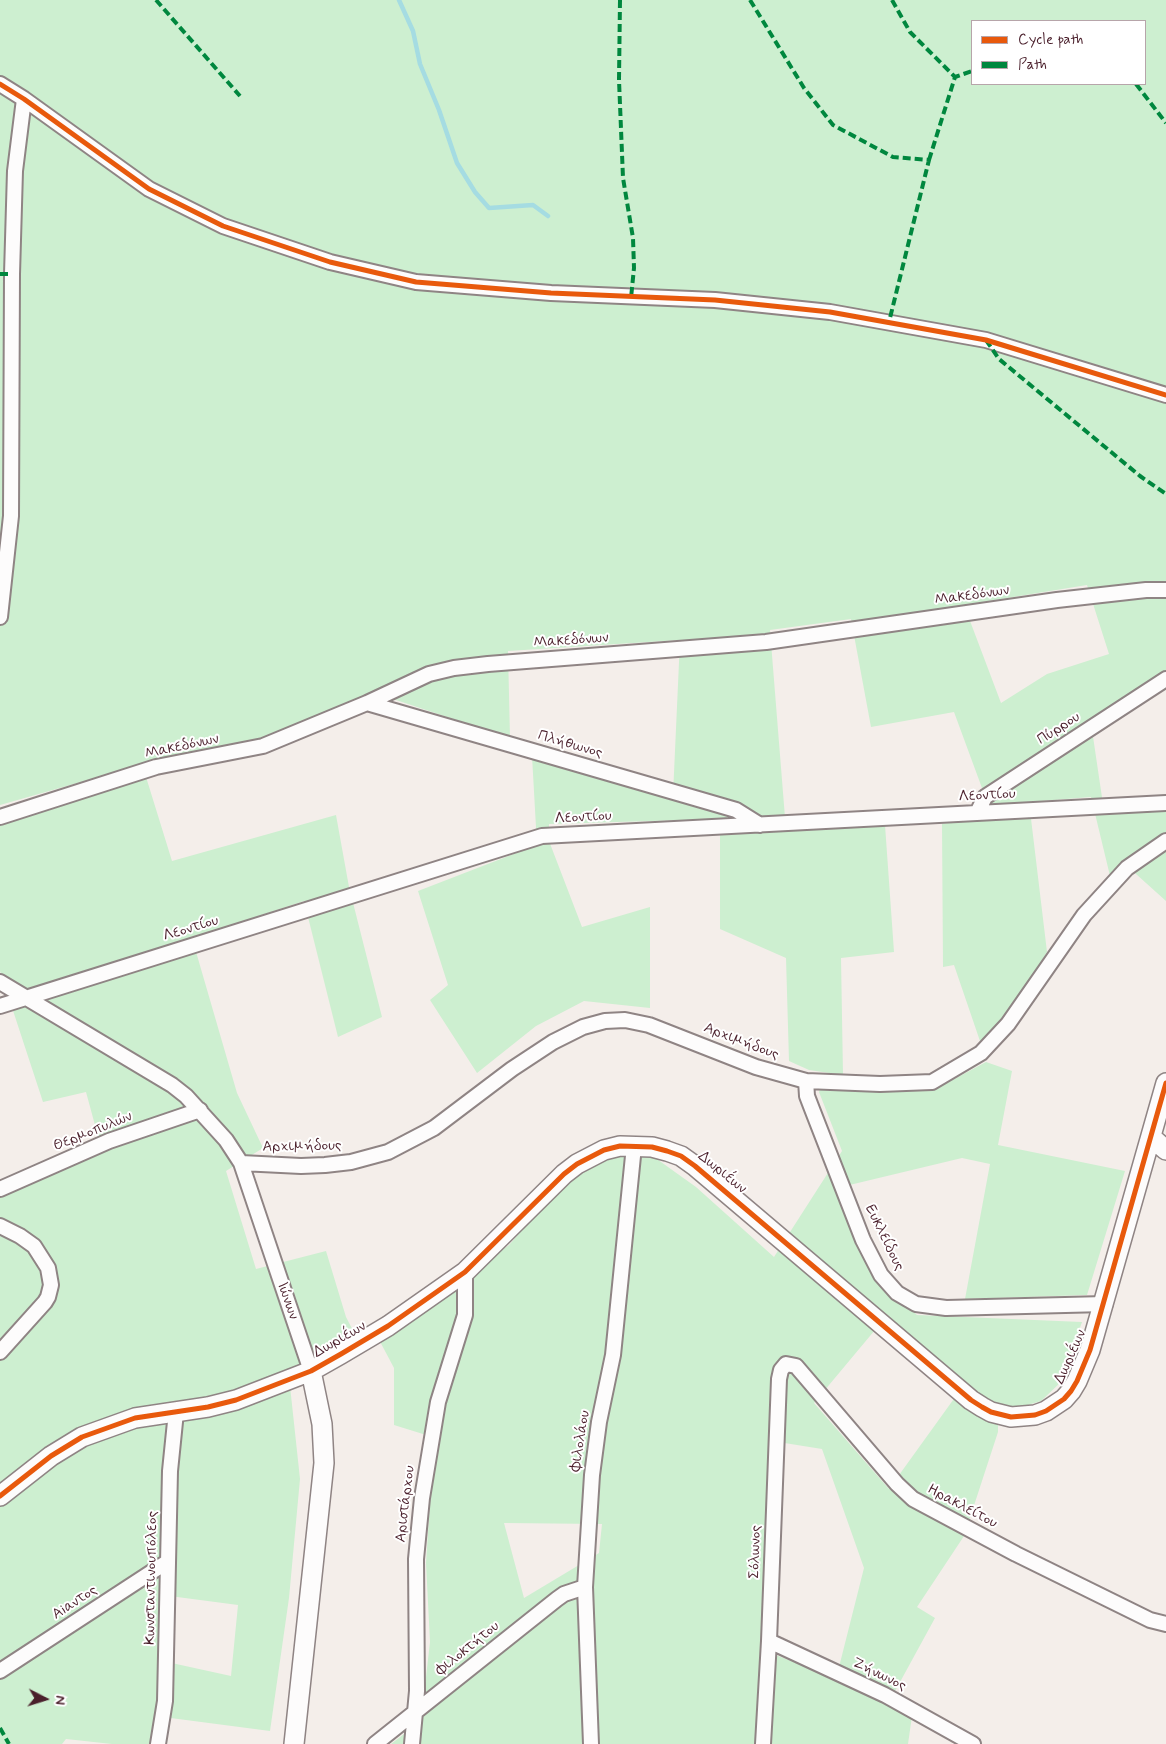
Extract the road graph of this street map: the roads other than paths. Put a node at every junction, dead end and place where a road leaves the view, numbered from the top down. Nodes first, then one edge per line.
1 (0, 84) edge
2 (24, 99) junction
3 (1166, 395) edge
4 (1166, 590) edge
5 (0, 617) edge
6 (1166, 679) edge
7 (368, 703) junction
8 (1166, 803) edge
9 (977, 813) junction
10 (0, 817) edge
11 (760, 825) junction
12 (1166, 841) edge
13 (0, 982) edge
14 (26, 998) junction
15 (0, 1006) edge
16 (806, 1082) junction
17 (1166, 1083) edge
18 (200, 1110) junction
19 (1151, 1137) junction
20 (634, 1146) junction
21 (1166, 1150) edge
22 (241, 1163) junction
23 (0, 1189) edge
24 (0, 1226) edge
25 (465, 1272) junction
26 (1105, 1304) junction
27 (0, 1352) edge
28 (786, 1364) joint
29 (311, 1371) junction
30 (176, 1412) junction
31 (0, 1496) edge
32 (168, 1562) junction
33 (585, 1587) junction
34 (1166, 1624) edge
35 (769, 1640) junction
36 (0, 1671) edge
37 (415, 1713) junction
38 (158, 1744) edge
39 (294, 1744) edge
40 (375, 1744) edge
41 (412, 1744) edge
42 (591, 1744) edge
43 (763, 1744) edge
44 (972, 1744) edge

1 - 2 street
2 - 3 street
2 - 5 street
4 - 7 street, Μακεδόνων
6 - 9 street, Πύρρου
7 - 10 street, Μακεδόνων
7 - 11 street, Πλήθωνος
8 - 9 street, Λεοντίου
9 - 11 street, Λεοντίου
11 - 14 street, Λεοντίου
12 - 16 street, Αρχιμήδους
13 - 14 street, Ιώνων
14 - 15 street, Λεοντίου
14 - 18 street, Ιώνων
16 - 22 street, Αρχιμήδους
16 - 26 street, Ευκλείδους
17 - 19 street, Δωριέων
18 - 22 street, Ιώνων
18 - 23 street, Θερμοπυλών
19 - 21 street
19 - 26 street, Δωριέων
20 - 25 street, Δωριέων
20 - 26 street, Δωριέων
20 - 33 street, Φιλολάου
22 - 29 street, Ιώνων
24 - 27 street
25 - 29 street, Δωριέων
25 - 37 street, Αριστάρχου
28 - 34 street, Ηρακλείτου
28 - 35 street, Σόλωνος
29 - 30 street, Δωριέων
29 - 39 street, Ιώνων
30 - 31 street, Δωριέων
30 - 32 street, Κωνσταντινουπόλεος
32 - 36 street, Aiαντος
32 - 38 street, Κωνσταντινουπόλεος
33 - 37 street, Φιλοκτήτου
33 - 42 street, Φιλολάου
35 - 43 street, Σόλωνος
35 - 44 street, Ζήνωνος
37 - 40 street, Φιλοκτήτου
37 - 41 street, Αριστάρχου

